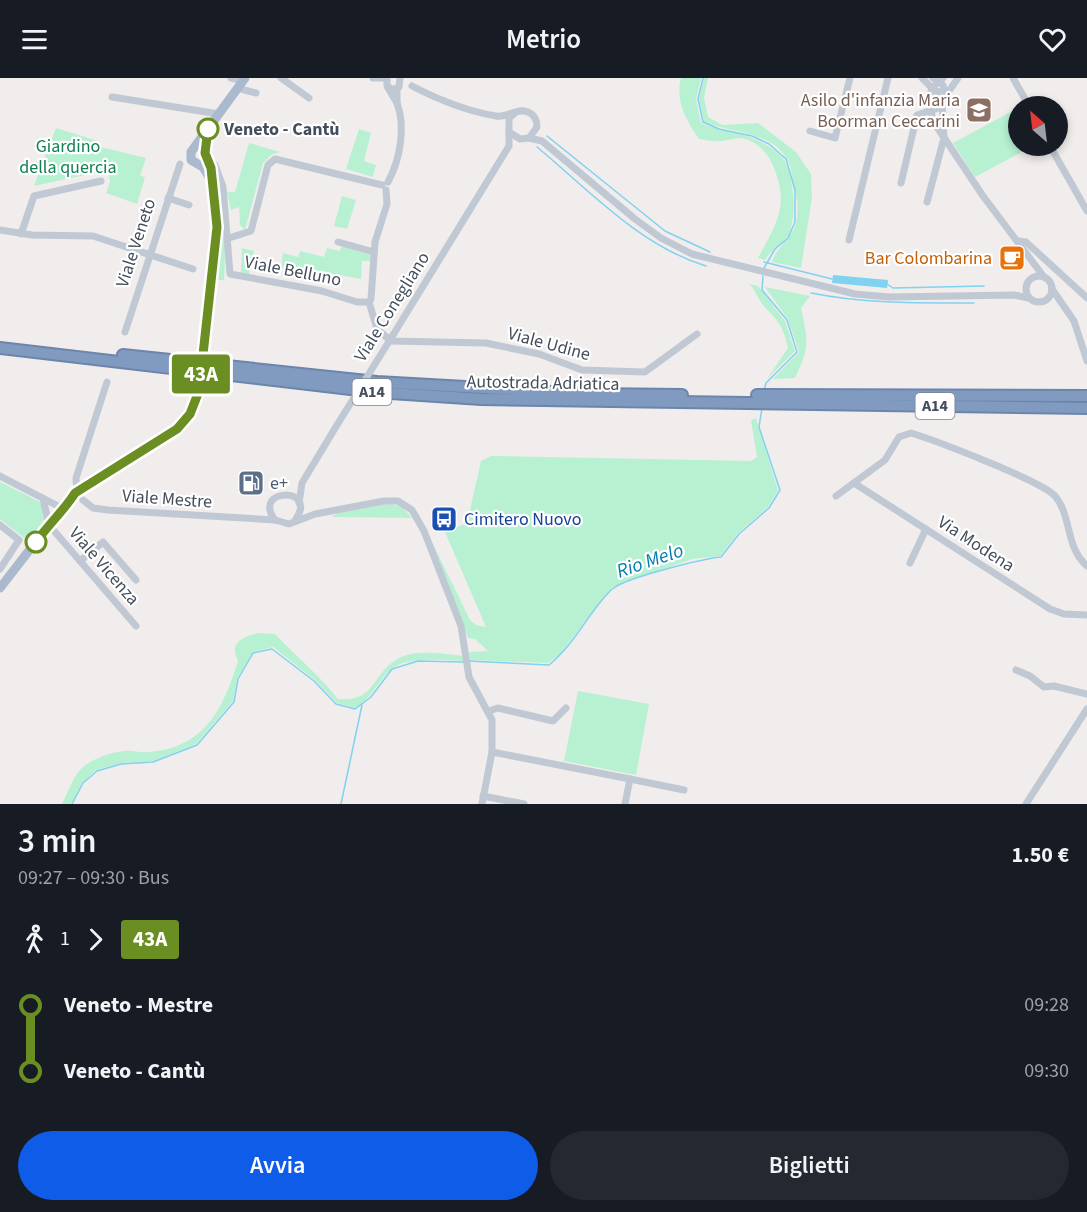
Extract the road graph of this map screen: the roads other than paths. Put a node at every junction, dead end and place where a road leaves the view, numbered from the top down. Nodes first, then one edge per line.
1 (231, 78) edge
2 (281, 78) edge
3 (373, 78) edge
4 (385, 78) edge
5 (400, 78) edge
6 (850, 78) edge
7 (888, 78) edge
8 (922, 78) edge
9 (958, 78) edge
10 (1013, 78) edge
11 (938, 79) edge
12 (242, 82) edge
13 (412, 86) junction
14 (388, 88) junction
15 (398, 88) junction
16 (932, 88) junction
17 (256, 93) dead end
18 (945, 93) junction
19 (1023, 96) edge
20 (112, 97) dead end
21 (929, 97) junction
22 (309, 98) dead end
23 (397, 104) junction
24 (941, 107) junction
25 (929, 110) junction
26 (516, 112) junction
27 (219, 114) junction
28 (500, 117) junction
29 (537, 127) junction
30 (208, 129) junction
31 (509, 129) junction
32 (810, 131) dead end
33 (944, 138) junction
34 (527, 139) junction
35 (542, 141) junction
36 (509, 146) junction
37 (193, 150) junction
38 (1056, 156) edge
39 (205, 162) junction
40 (180, 164) junction
41 (100, 181) dead end
42 (901, 183) dead end
43 (385, 186) junction
44 (168, 198) junction
45 (927, 202) dead end
46 (189, 205) dead end
47 (1087, 211) edge
48 (0, 230) edge
49 (21, 234) junction
50 (229, 238) junction
51 (849, 240) dead end
52 (1017, 241) junction
53 (338, 242) dead end
54 (374, 252) junction
55 (150, 256) junction
56 (1031, 256) junction
57 (193, 269) dead end
58 (1044, 277) junction
59 (1031, 278) junction
60 (1026, 286) junction
61 (1052, 289) junction
62 (1014, 295) junction
63 (1028, 298) junction
64 (1087, 298) edge
65 (1046, 300) junction
66 (369, 302) junction
67 (1067, 307) junction
68 (125, 333) dead end
69 (697, 334) dead end
70 (0, 341) edge
71 (0, 348) edge
72 (1087, 361) edge
73 (107, 382) dead end
74 (1087, 396) edge
75 (741, 399) junction
76 (1087, 408) edge
77 (0, 476) edge
78 (75, 478) junction
79 (91, 482) junction
80 (302, 483) junction
81 (854, 483) junction
82 (285, 494) junction
83 (78, 496) junction
84 (836, 496) dead end
85 (43, 498) junction
86 (300, 506) junction
87 (62, 508) junction
88 (270, 510) junction
89 (315, 514) junction
90 (253, 519) junction
91 (296, 519) junction
92 (275, 520) junction
93 (0, 525) edge
94 (49, 525) junction
95 (926, 529) junction
96 (80, 561) junction
97 (910, 563) dead end
98 (1087, 566) edge
99 (0, 569) edge
100 (136, 580) dead end
101 (0, 588) edge
102 (1087, 615) edge
103 (136, 626) dead end
104 (1016, 670) dead end
105 (1087, 694) edge
106 (566, 708) dead end
107 (1087, 709) edge
108 (489, 711) junction
109 (492, 752) junction
110 (630, 779) junction
111 (684, 790) dead end
112 (482, 800) edge
113 (524, 804) edge
114 (625, 804) edge
115 (1026, 804) edge

1 - 12 street
2 - 22 street
3 - 4 street
4 - 14 street
5 - 13 street
5 - 15 street
6 - 32 street
7 - 51 street
8 - 16 street
8 - 21 street
9 - 18 street
10 - 19 street
11 - 16 street
11 - 18 street
12 - 17 street
12 - 27 main road, Viale Veneto
13 - 15 street
13 - 28 street
14 - 15 street
14 - 23 street
15 - 23 street
16 - 18 street
16 - 21 street
18 - 24 street
20 - 27 street
21 - 25 street
23 - 43 street
24 - 25 street
24 - 33 street
25 - 33 street
25 - 42 street
26 - 28 street
26 - 29 street
26 - 31 street
27 - 30 main road, Viale Veneto
28 - 31 street
29 - 34 street
29 - 35 street
30 - 37 main road, Viale Veneto
30 - 39 main road, Viale Veneto
31 - 34 street
31 - 36 street
33 - 45 street
33 - 52 street
34 - 35 street
34 - 36 street
35 - 62 street
36 - 80 street, Viale Conegliano, bridge
37 - 39 main road
37 - 39 main road
37 - 40 street, Viale Veneto
38 - 47 street
39 - 40 street
39 - 50 street, Viale Belluno
39 - 79 main road, Viale Veneto, bridge
40 - 44 street, Viale Veneto
41 - 49 street
43 - 50 street
43 - 54 street
44 - 46 street
44 - 55 street, Viale Veneto
48 - 49 street
49 - 55 street
50 - 66 street, Viale Belluno
52 - 56 street
52 - 64 street
53 - 54 street, Viale Belluno
54 - 66 street
55 - 57 street
55 - 68 street, Viale Veneto
56 - 58 street
56 - 59 street
58 - 59 street
58 - 61 street
59 - 60 street
60 - 62 street
60 - 63 street
61 - 65 street
61 - 67 street
62 - 63 street
63 - 65 street
65 - 67 street
66 - 69 street, Viale Udine
67 - 72 street
70 - 75 highway, Autostrada Adriatica / A14
71 - 75 highway, Autostrada Adriatica / A14
73 - 78 street
74 - 75 highway, Autostrada Adriatica / A14
75 - 76 highway, Autostrada Adriatica / A14
77 - 85 street
78 - 79 street
78 - 83 street
79 - 83 main road, Viale Veneto
80 - 82 street, Viale Conegliano
80 - 86 street, Viale Conegliano
81 - 84 street
81 - 95 street, Via Modena
81 - 98 street
82 - 86 street
82 - 88 street
83 - 87 main road, Viale Veneto
83 - 90 street, Viale Mestre
85 - 87 street
85 - 94 street
86 - 89 street
86 - 91 street
87 - 94 main road, Viale Veneto
88 - 90 street
88 - 92 street
89 - 91 street, Viale Mestre
89 - 108 street, Viale Mestre
90 - 92 street, Viale Mestre
91 - 92 street, Viale Mestre
93 - 99 street
94 - 96 street, Viale Vicenza
94 - 101 main road, Viale Veneto
95 - 97 street
95 - 102 street, Via Modena
96 - 100 street
96 - 103 street, Viale Vicenza
104 - 105 street
106 - 108 street
107 - 115 street
108 - 109 street
109 - 110 street
109 - 112 street
110 - 111 street
110 - 114 street
112 - 113 street

